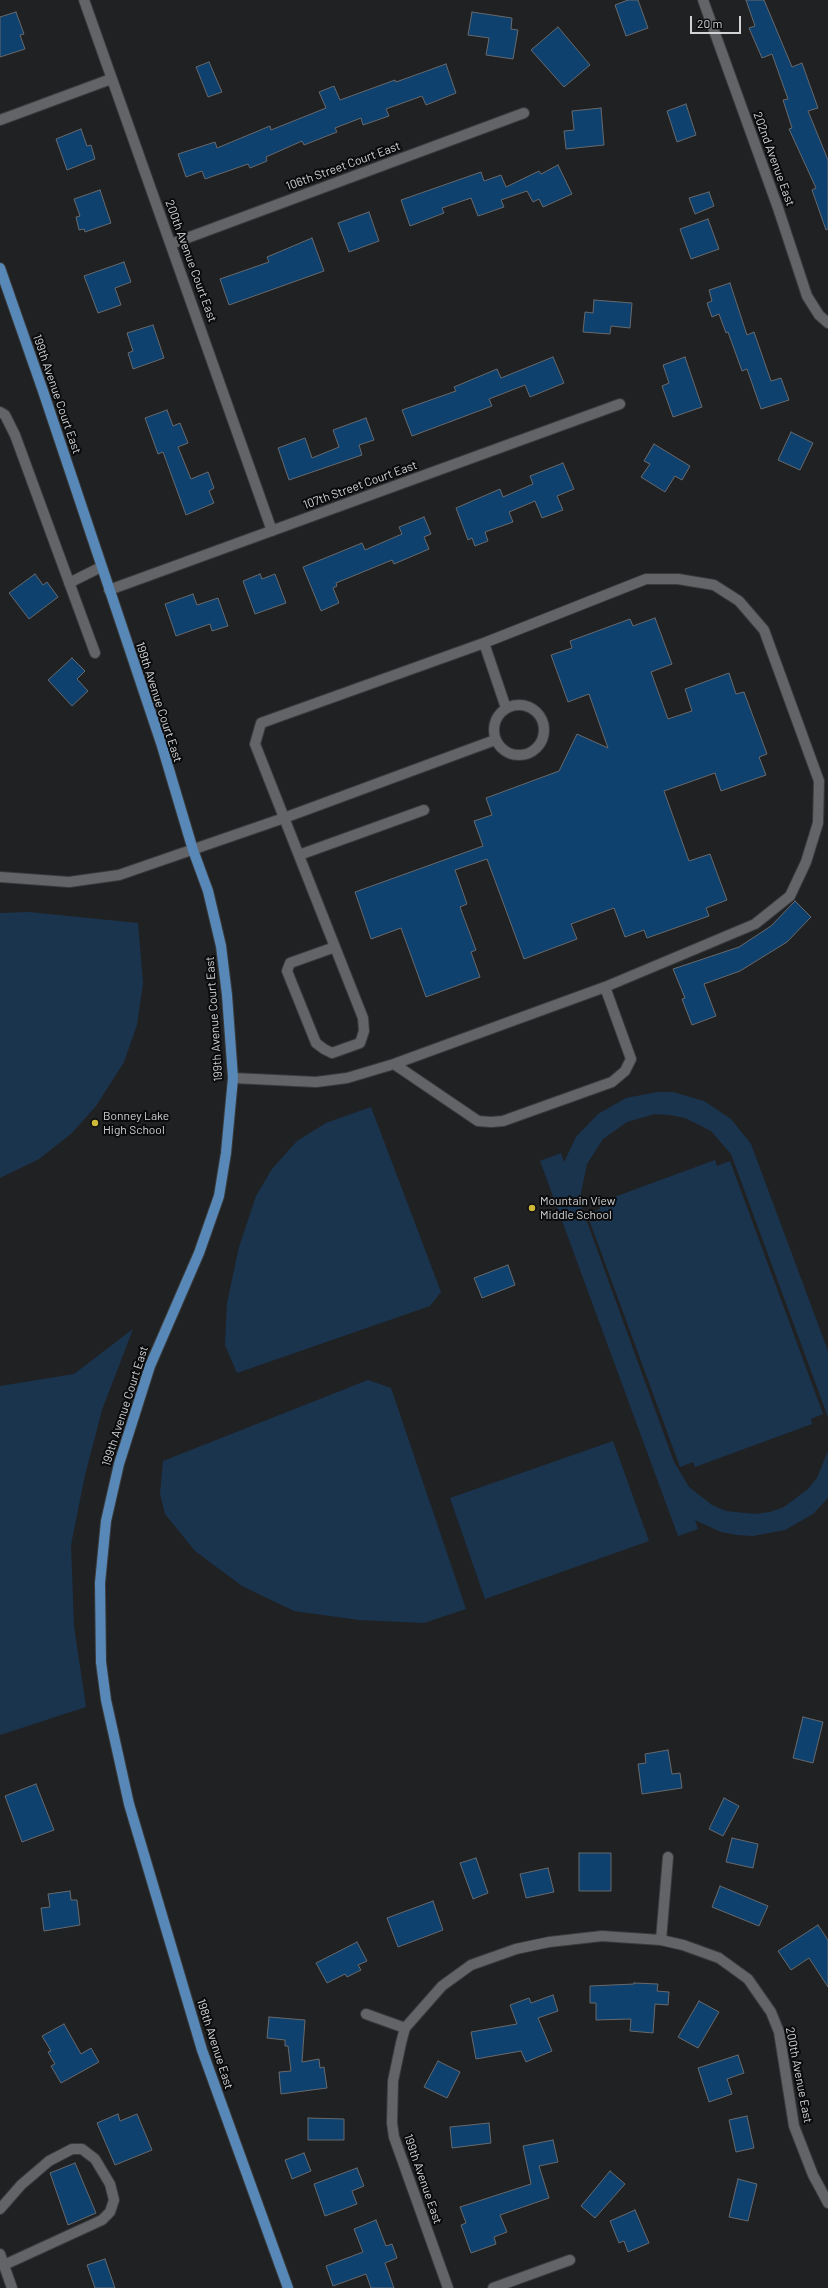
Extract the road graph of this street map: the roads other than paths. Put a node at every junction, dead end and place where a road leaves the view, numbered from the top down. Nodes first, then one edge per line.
1 (84, 0) edge
2 (703, 0) edge
3 (111, 79) junction
4 (524, 114) dead end
5 (0, 120) edge
6 (171, 244) junction
7 (0, 268) edge
8 (828, 323) edge
9 (620, 404) dead end
10 (0, 412) edge
11 (272, 531) junction
12 (101, 567) junction
13 (69, 583) junction
14 (109, 590) junction
15 (484, 643) junction
16 (95, 653) dead end
17 (506, 708) junction
18 (495, 740) junction
19 (424, 810) dead end
20 (284, 818) junction
21 (193, 850) junction
22 (299, 855) junction
23 (0, 877) edge
24 (335, 947) junction
25 (605, 987) junction
26 (394, 1064) junction
27 (233, 1078) junction
28 (129, 1804) joint
29 (668, 1857) dead end
30 (661, 1940) junction
31 (366, 2014) dead end
32 (406, 2028) junction
33 (828, 2203) edge
34 (0, 2209) edge
35 (0, 2254) edge
36 (570, 2260) dead end
37 (4, 2265) junction
38 (12, 2288) edge
39 (288, 2288) edge
40 (448, 2288) edge
41 (493, 2288) edge

1 - 3 street, 200th Avenue Court East
2 - 8 street, 202nd Avenue East
3 - 5 street
3 - 6 street, 200th Avenue Court East
4 - 6 street, 106th Street Court East
6 - 11 street, 200th Avenue Court East
7 - 12 main road, 199th Avenue Court East
9 - 11 street, 107th Street Court East
10 - 13 street
11 - 14 street, 107th Street Court East
12 - 13 street
12 - 14 main road, 199th Avenue Court East
13 - 16 street
14 - 21 main road, 199th Avenue Court East
15 - 17 street
15 - 20 street
15 - 25 street
17 - 18 street
17 - 18 street
18 - 20 street
19 - 22 street
20 - 21 street
20 - 22 street
21 - 23 street
21 - 27 main road, 199th Avenue Court East
22 - 24 street
24 - 24 street
25 - 26 street
25 - 26 street
26 - 27 street
27 - 28 main road, 199th Avenue Court East
28 - 39 main road, 198th Avenue East
29 - 30 street
30 - 32 street, 200th Avenue East
30 - 33 street, 200th Avenue East
31 - 32 street
32 - 40 street, 199th Avenue East
34 - 37 street
35 - 37 street
36 - 41 street
37 - 38 street

